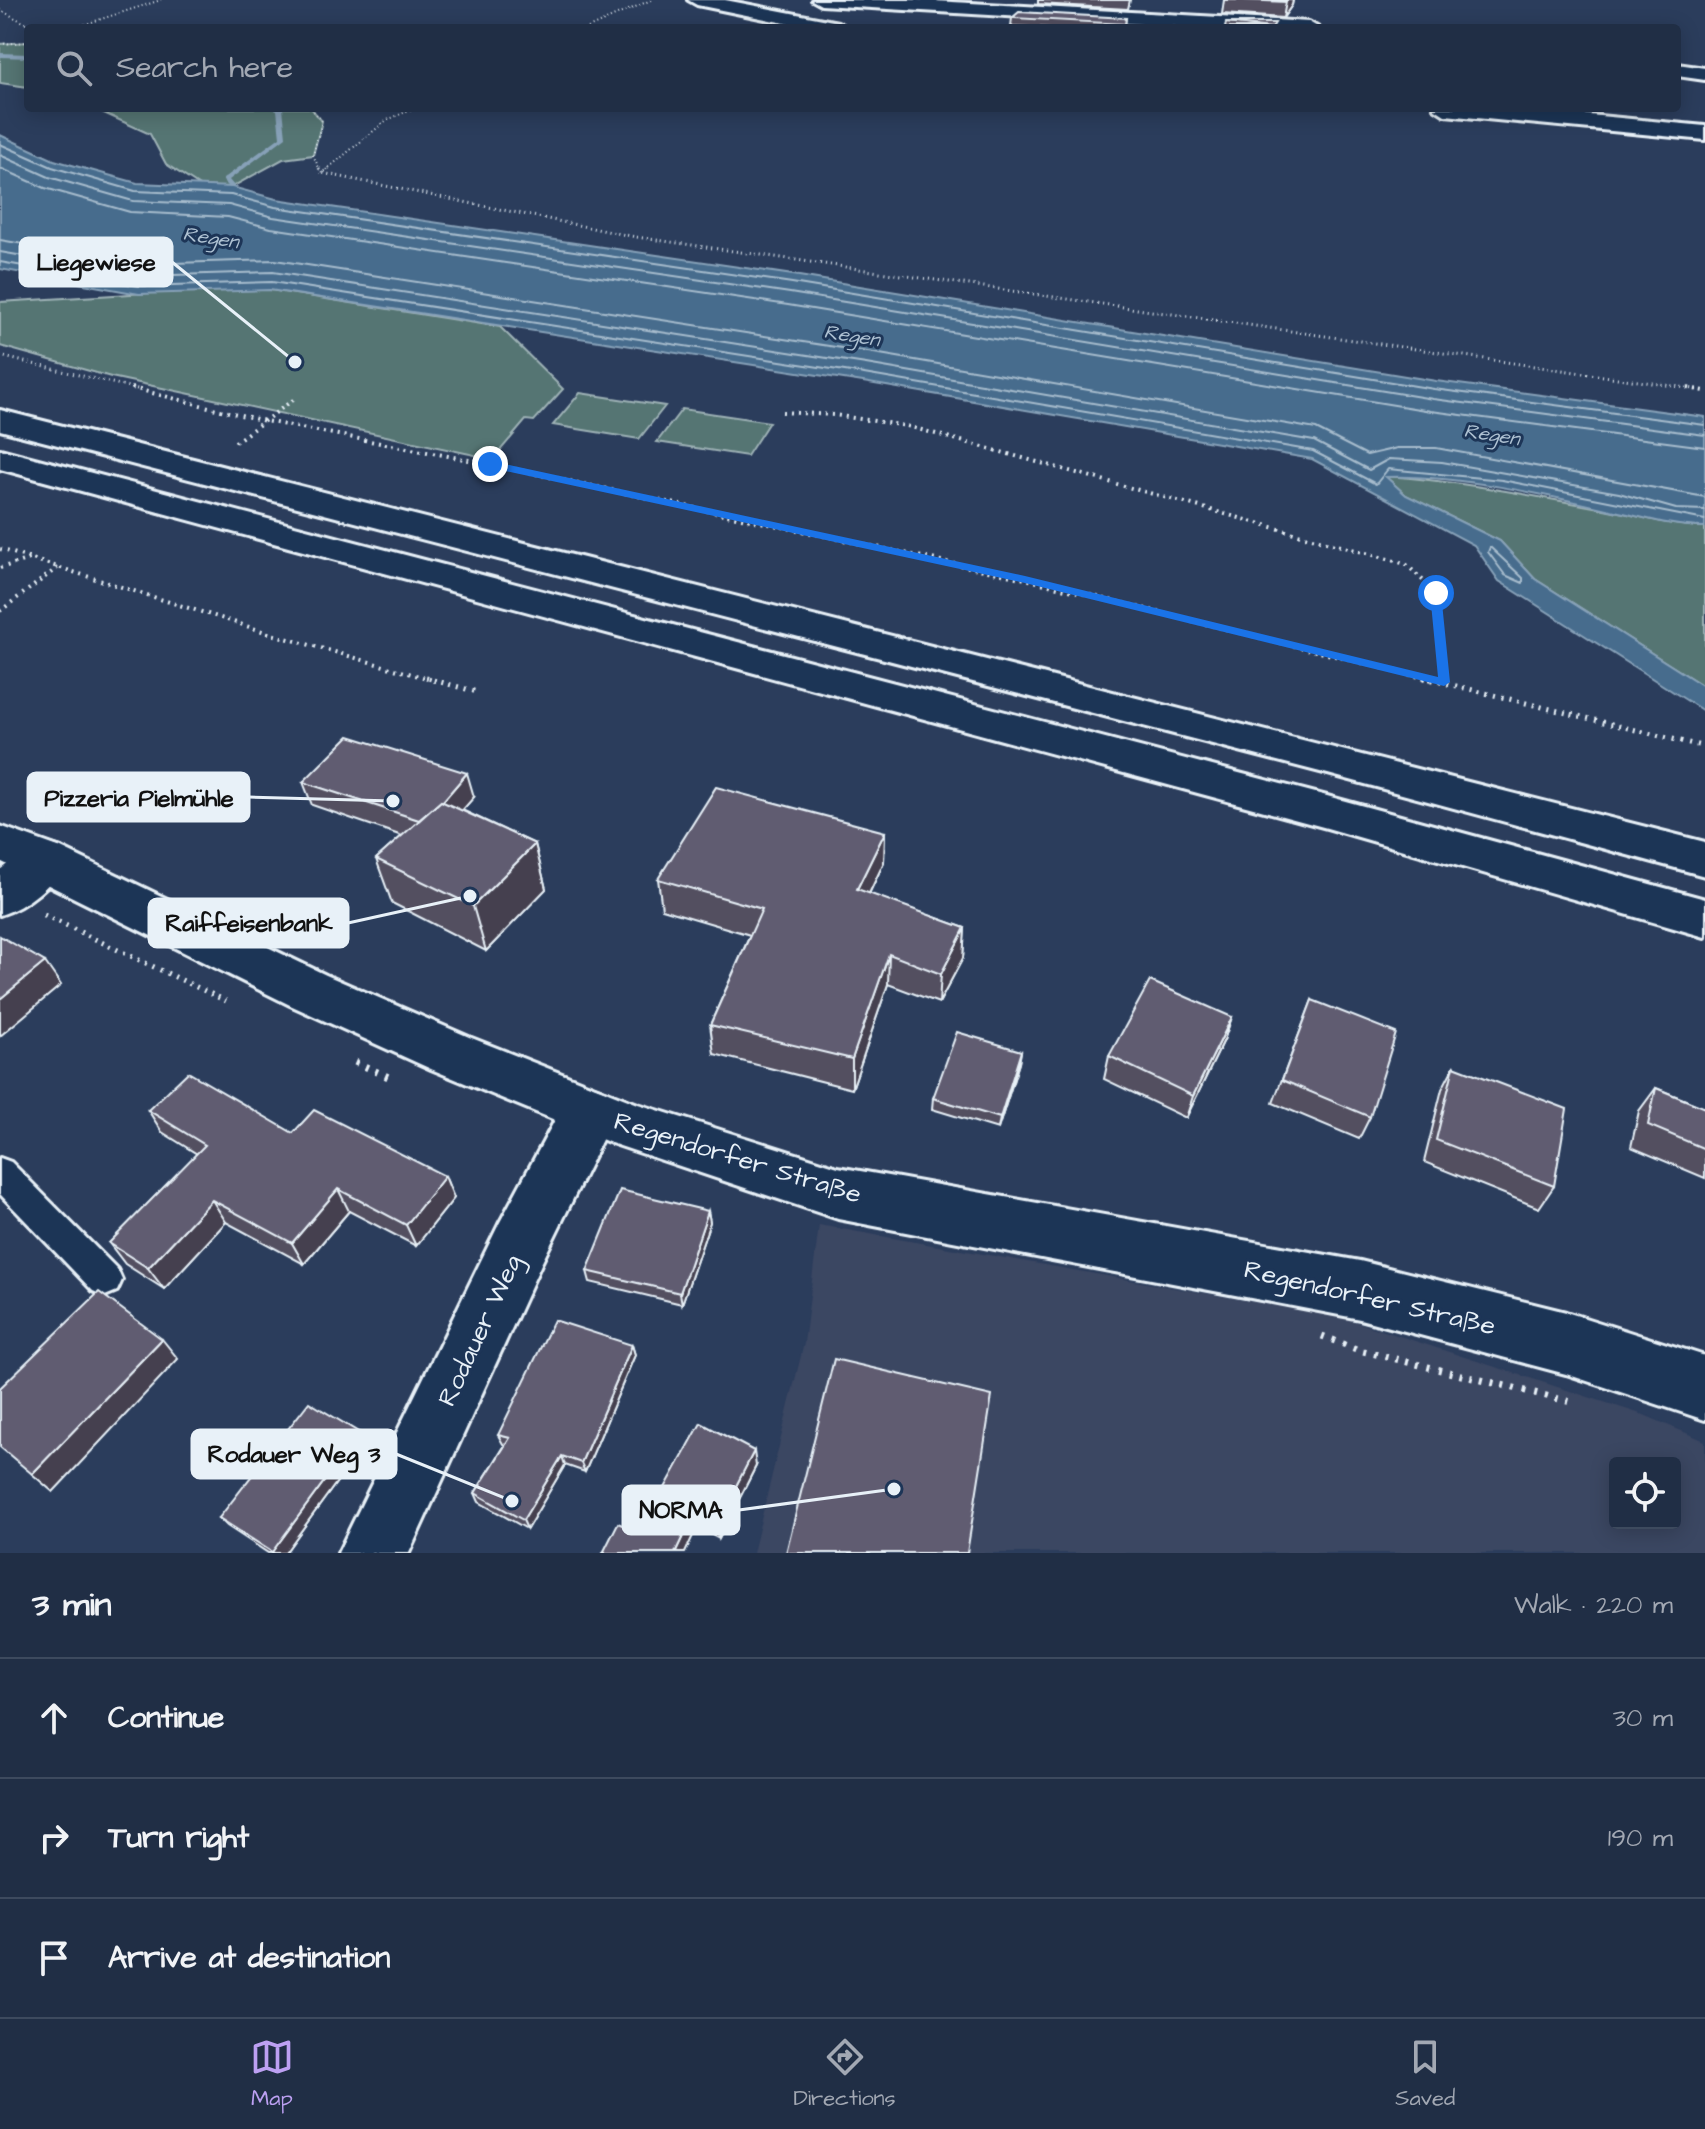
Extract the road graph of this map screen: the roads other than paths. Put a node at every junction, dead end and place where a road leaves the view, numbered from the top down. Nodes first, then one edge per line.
1 (697, 0) edge
2 (821, 0) edge
3 (818, 24) edge
4 (1239, 24) edge
5 (1681, 71) edge
6 (1705, 74) edge
7 (1487, 112) edge
8 (1705, 133) edge
9 (0, 420) edge
10 (0, 459) edge
11 (22, 852) edge
12 (1705, 859) edge
13 (0, 897) edge
14 (1705, 918) edge
15 (589, 1109) junction
16 (0, 1172) edge
17 (105, 1280) dead end
18 (1705, 1388) edge
19 (373, 1553) edge

1 - 3 main road
2 - 4 main road
5 - 6 main road
7 - 8 main road
9 - 12 main road
10 - 14 main road
11 - 13 main road
11 - 15 main road, Regendorfer Straße
15 - 18 main road, Regendorfer Straße
15 - 19 main road, Rodauer Weg
16 - 17 lane

